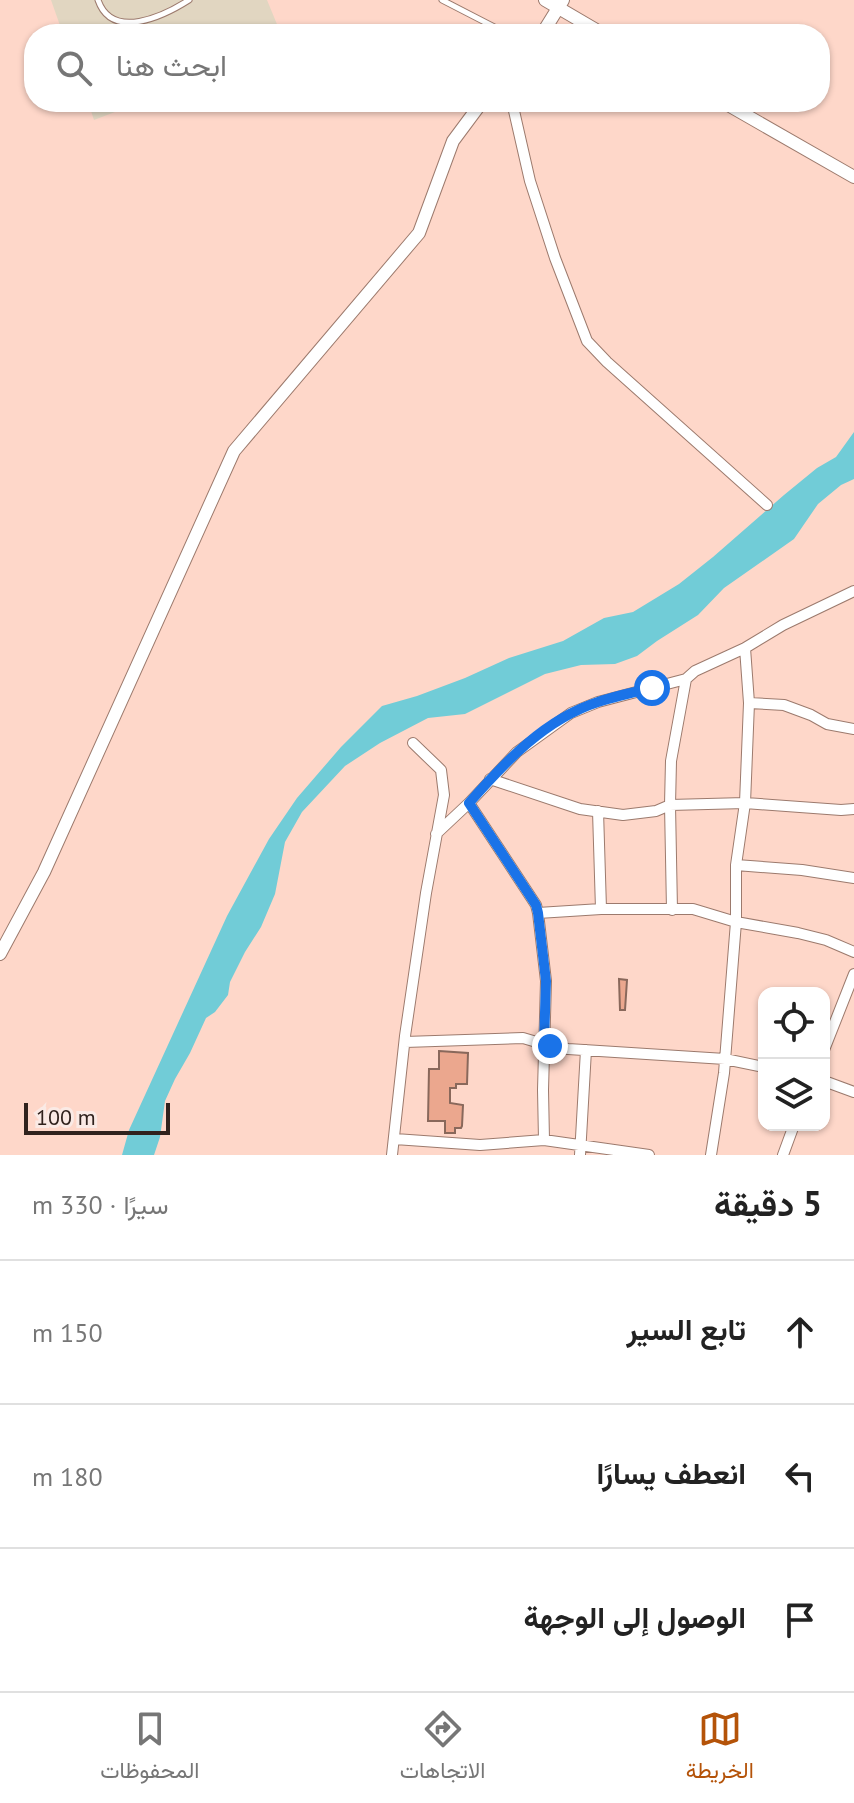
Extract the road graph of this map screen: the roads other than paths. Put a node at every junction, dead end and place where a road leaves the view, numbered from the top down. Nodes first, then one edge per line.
1 (98, 0) edge
2 (189, 0) edge
3 (442, 0) edge
4 (545, 0) edge
5 (561, 4) edge
6 (489, 24) edge
7 (548, 24) edge
8 (589, 24) edge
9 (475, 112) edge
10 (514, 112) edge
11 (740, 112) edge
12 (854, 177) edge
13 (767, 505) dead end
14 (854, 591) edge
15 (745, 648) junction
16 (686, 679) junction
17 (749, 703) junction
18 (854, 729) edge
19 (413, 743) dead end
20 (490, 779) junction
21 (469, 803) junction
22 (745, 803) junction
23 (670, 805) junction
24 (854, 809) edge
25 (598, 811) junction
26 (436, 834) junction
27 (736, 865) junction
28 (854, 878) edge
29 (601, 909) junction
30 (672, 910) junction
31 (538, 913) junction
32 (736, 922) junction
33 (854, 952) edge
34 (0, 954) edge
35 (854, 974) edge
36 (830, 1035) edge
37 (405, 1042) junction
38 (544, 1044) junction
39 (586, 1050) junction
40 (725, 1059) junction
41 (758, 1066) edge
42 (830, 1083) edge
43 (854, 1092) edge
44 (792, 1131) edge
45 (395, 1139) junction
46 (544, 1140) junction
47 (480, 1150) edge
48 (580, 1150) edge
49 (392, 1155) edge
50 (649, 1155) edge
51 (711, 1155) edge
52 (783, 1155) edge

1 - 2 lane
3 - 6 lane
4 - 5 street
5 - 7 street
5 - 8 street
9 - 34 street
10 - 13 street
11 - 12 street
14 - 15 street
15 - 16 street
15 - 17 street
16 - 20 street
16 - 23 street
17 - 18 street
17 - 22 street
19 - 26 street
20 - 21 street
20 - 25 street
21 - 26 street
21 - 31 street
22 - 23 street
22 - 24 street
22 - 27 street
23 - 25 street
23 - 30 street
25 - 29 street
26 - 37 street
27 - 28 street
27 - 32 street
29 - 30 street
29 - 31 street
30 - 32 street
31 - 38 street
32 - 33 street
32 - 40 street
35 - 36 street
37 - 38 street
37 - 45 street
38 - 39 street
38 - 46 street
39 - 40 street
39 - 48 street
40 - 41 street
40 - 51 street
42 - 43 street
44 - 52 street
45 - 47 street
45 - 49 street
46 - 47 street
46 - 48 street
48 - 50 street

